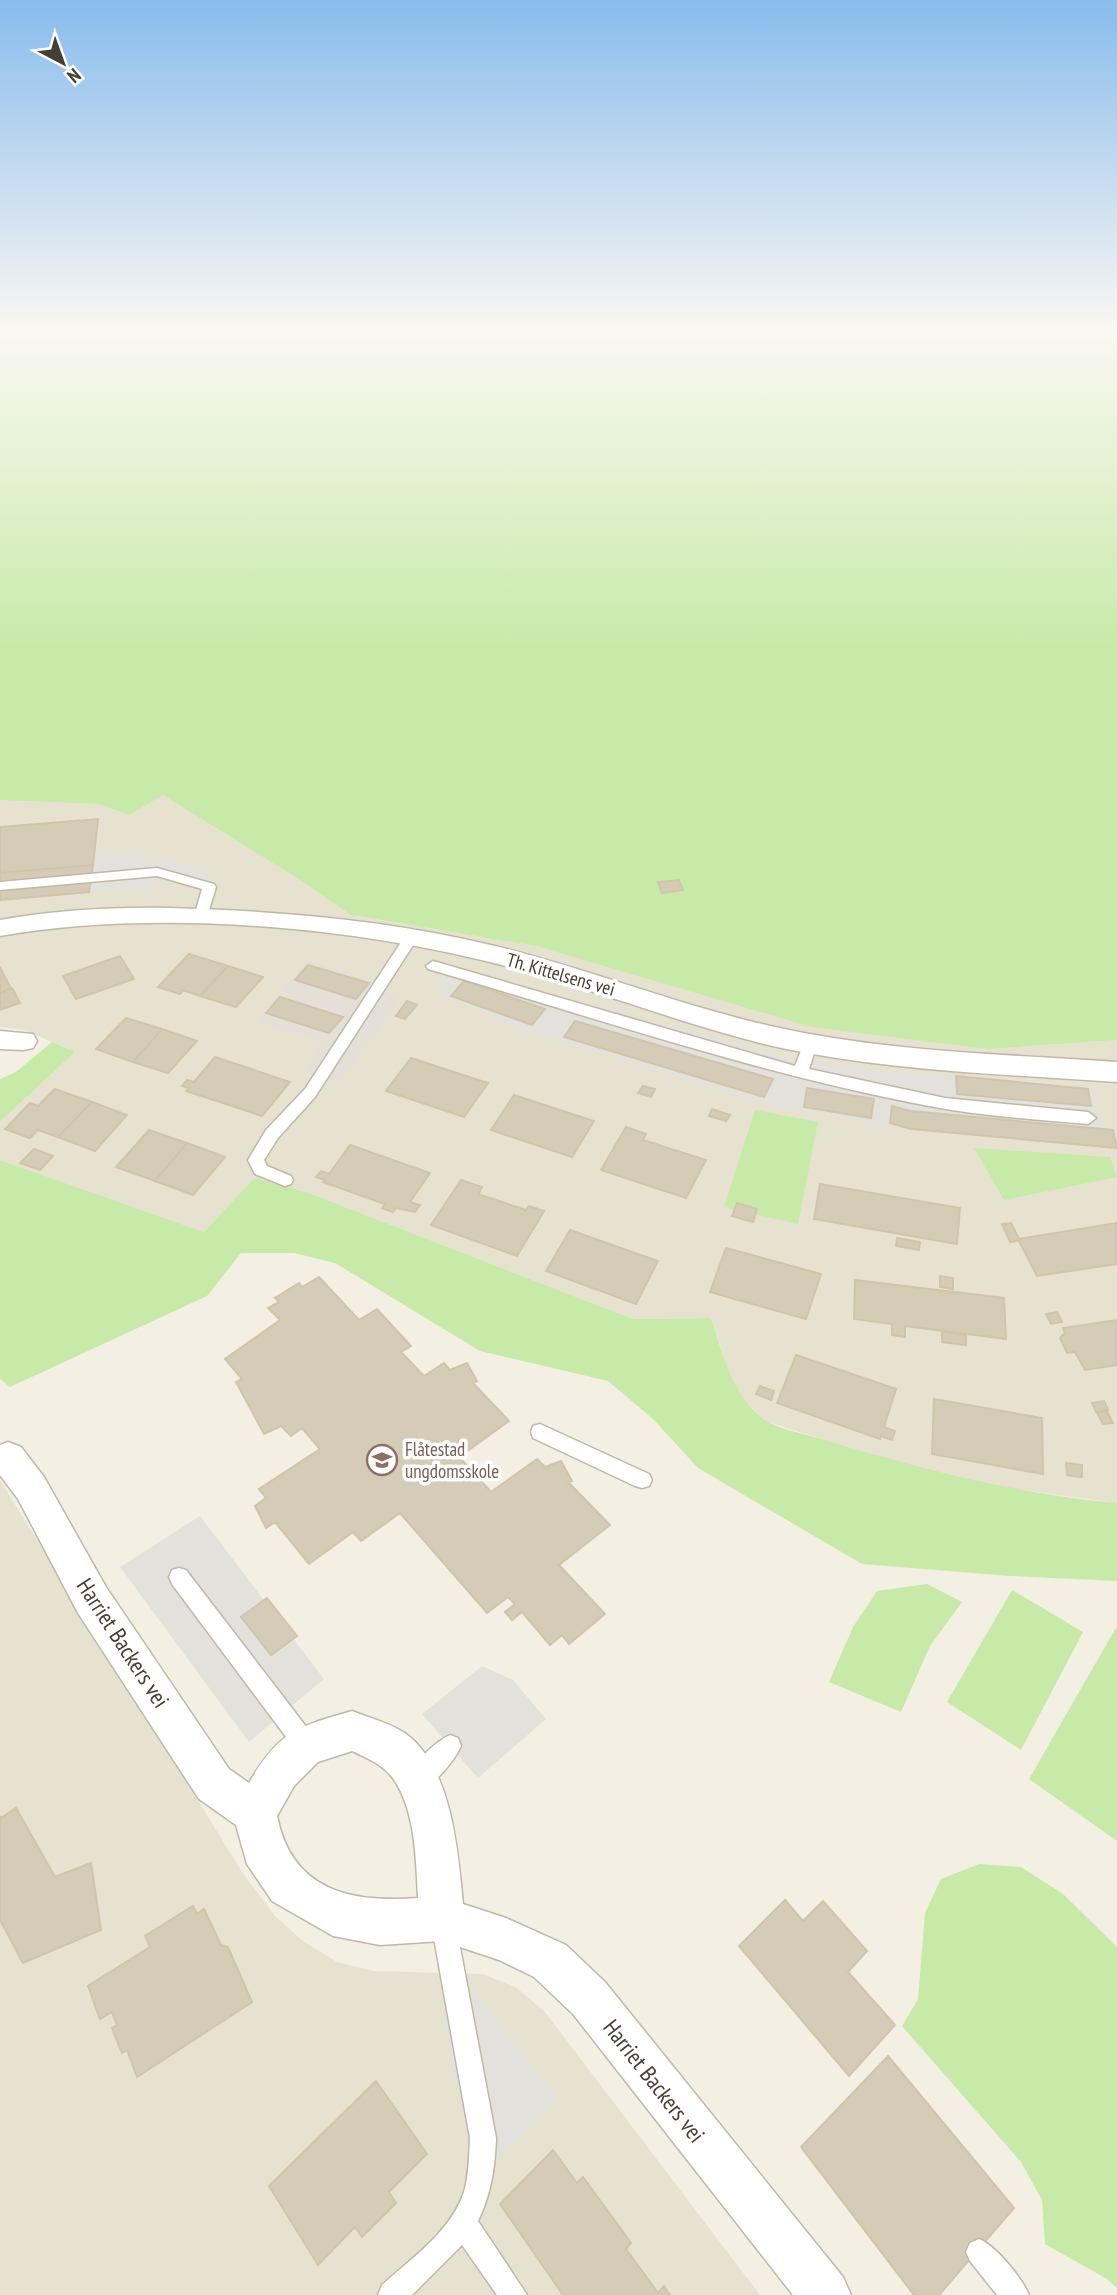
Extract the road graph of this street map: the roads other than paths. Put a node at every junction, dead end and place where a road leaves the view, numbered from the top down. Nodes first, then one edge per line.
1 (0, 886) edge
2 (201, 917) junction
3 (0, 928) edge
4 (410, 939) junction
5 (433, 965) dead end
6 (594, 983) junction
7 (581, 1007) junction
8 (810, 1044) junction
9 (802, 1072) junction
10 (1117, 1072) edge
11 (1088, 1118) dead end
12 (285, 1180) dead end
13 (540, 1432) dead end
14 (8, 1458) dead end
15 (642, 1480) dead end
16 (179, 1577) dead end
17 (306, 1745) junction
18 (450, 1746) dead end
19 (418, 1780) junction
20 (254, 1813) junction
21 (442, 1919) junction
22 (464, 2224) junction
23 (979, 2252) dead end
24 (392, 2295) edge
25 (513, 2295) edge
26 (825, 2295) edge
27 (1015, 2295) edge

1 - 2 lane
2 - 3 street, Th. Kittelsens vei
2 - 4 street, Th. Kittelsens vei
4 - 6 street, Th. Kittelsens vei
4 - 12 lane
5 - 7 lane
6 - 7 lane
6 - 8 street, Th. Kittelsens vei
7 - 9 lane
8 - 9 lane
8 - 10 street, Th. Kittelsens vei
9 - 11 lane
13 - 15 lane
14 - 20 street, Harriet Backers vei
16 - 17 lane
17 - 19 street
17 - 20 street
18 - 19 lane
19 - 21 street
20 - 21 street, Harriet Backers vei
21 - 22 lane
21 - 26 street, Harriet Backers vei
22 - 24 lane
22 - 25 lane
23 - 27 lane

